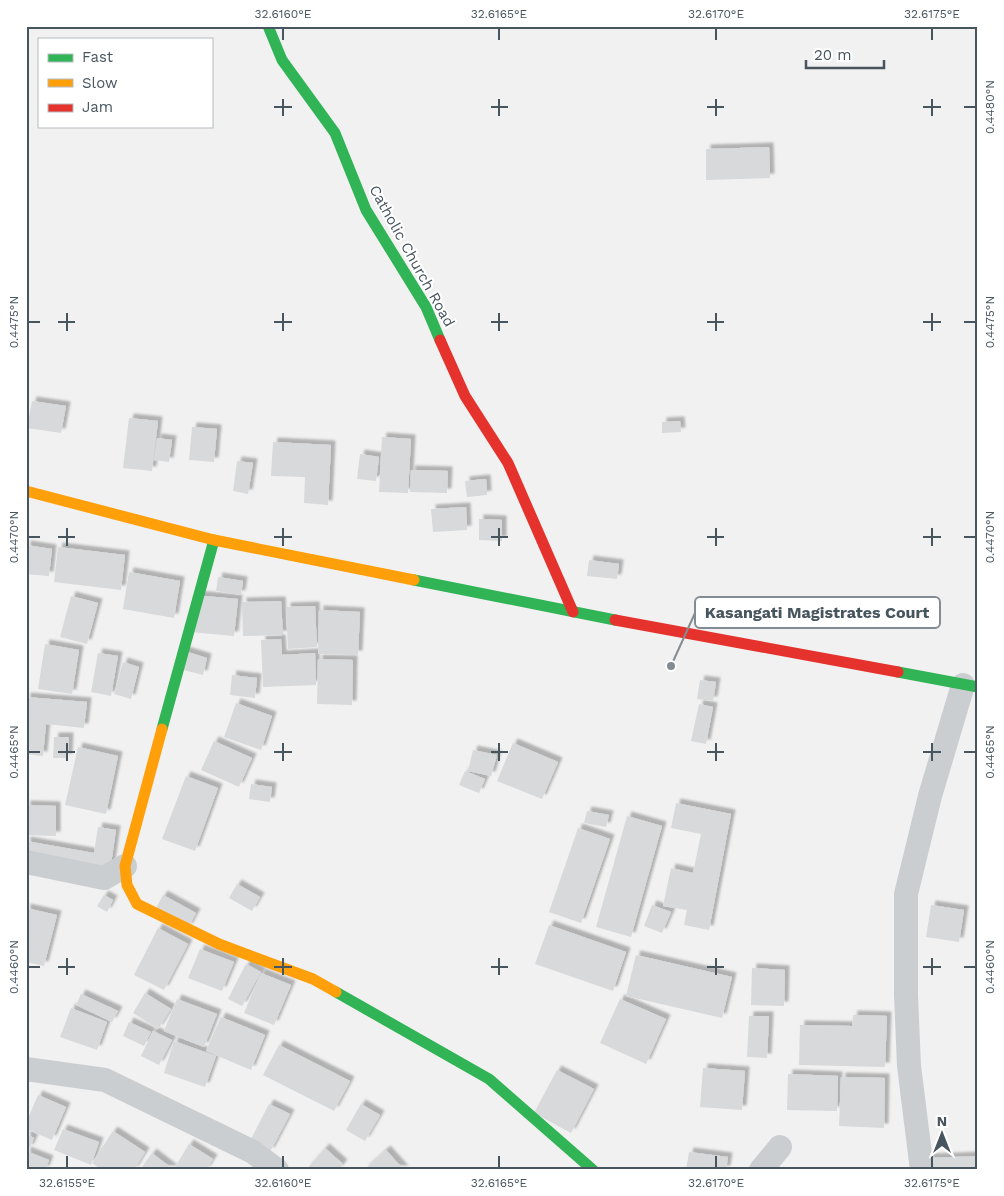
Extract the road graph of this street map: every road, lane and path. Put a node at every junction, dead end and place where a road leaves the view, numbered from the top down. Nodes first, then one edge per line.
1 (268, 26) edge
2 (26, 490) edge
3 (214, 540) junction
4 (573, 612) junction
5 (971, 686) edge
6 (26, 862) edge
7 (125, 866) junction
8 (26, 1069) edge
9 (780, 1147) dead end
10 (277, 1170) edge
11 (593, 1170) edge
12 (761, 1170) edge
13 (922, 1170) edge

1 - 4 street, Catholic Church Road
2 - 3 street
3 - 4 street
3 - 7 street
4 - 5 street
5 - 13 street
6 - 7 street
7 - 11 street
8 - 10 street
9 - 12 street

